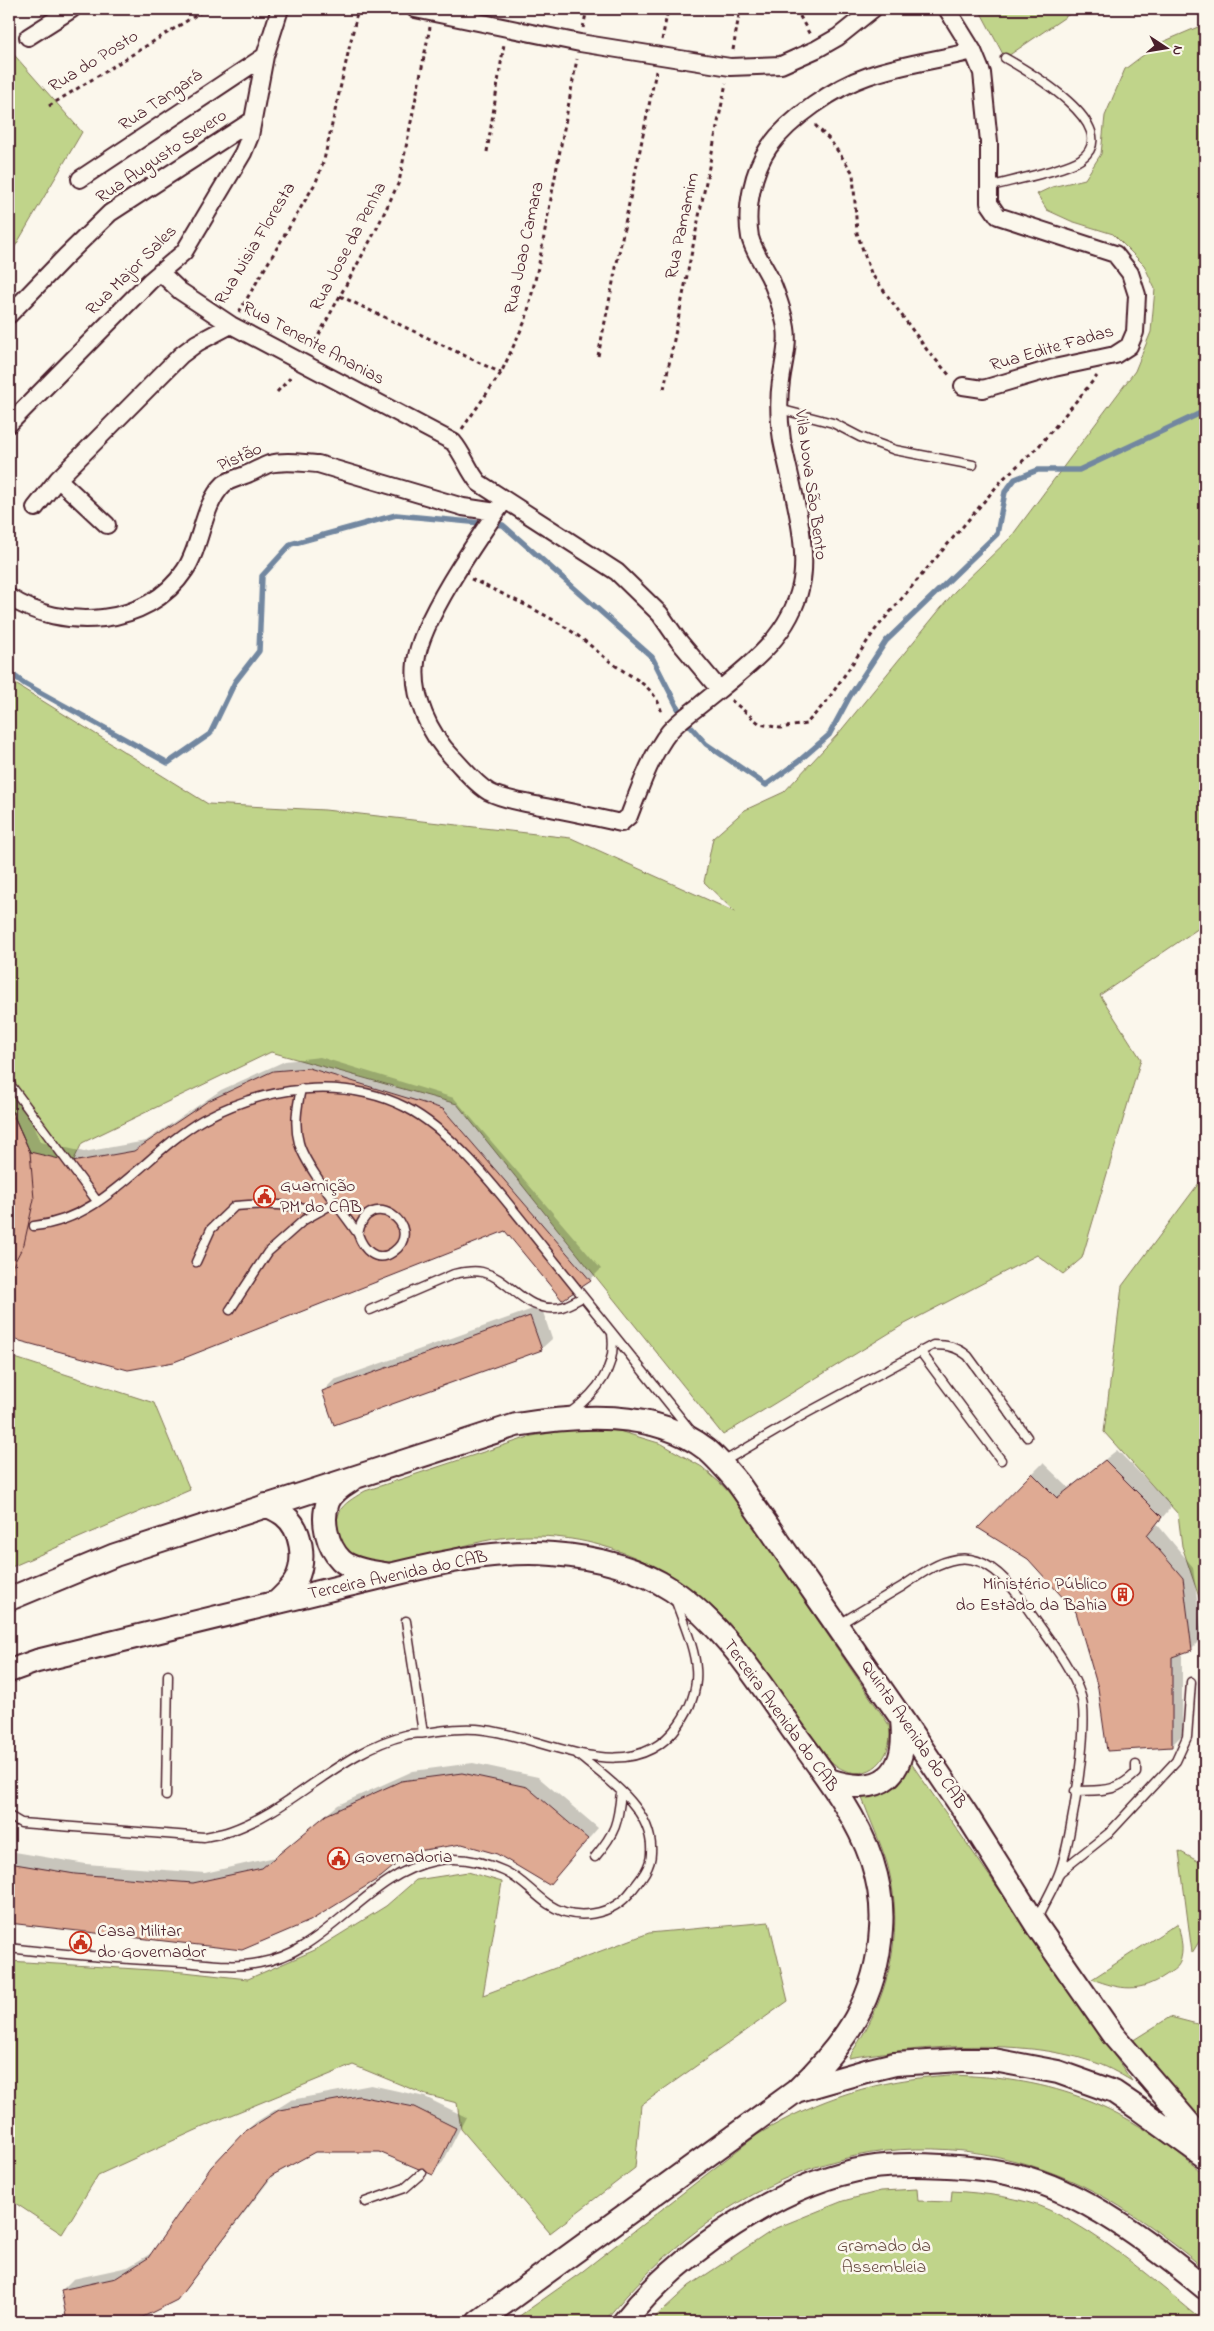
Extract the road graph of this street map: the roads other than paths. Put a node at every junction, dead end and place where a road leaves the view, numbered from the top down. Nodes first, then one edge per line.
1 (72, 9) edge
2 (280, 9) edge
3 (414, 9) edge
4 (873, 9) edge
5 (947, 9) edge
6 (28, 37) dead end
7 (973, 51) junction
8 (265, 56) junction
9 (1005, 58) dead end
10 (254, 120) junction
11 (80, 180) dead end
12 (988, 187) junction
13 (160, 272) junction
14 (9, 315) edge
15 (231, 325) junction
16 (963, 386) road end
17 (779, 409) junction
18 (9, 424) edge
19 (973, 466) dead end
20 (58, 479) junction
21 (500, 506) junction
22 (35, 508) dead end
23 (107, 525) dead end
24 (9, 597) edge
25 (719, 689) junction
26 (9, 1083) edge
27 (301, 1089) junction
28 (97, 1201) junction
29 (336, 1202) junction
30 (320, 1211) junction
31 (34, 1226) dead end
32 (358, 1234) junction
33 (196, 1262) dead end
34 (583, 1297) junction
35 (230, 1310) dead end
36 (370, 1310) dead end
37 (612, 1332) junction
38 (920, 1350) junction
39 (563, 1418) junction
40 (1027, 1437) dead end
41 (713, 1456) junction
42 (1001, 1460) dead end
43 (357, 1476) junction
44 (266, 1505) junction
45 (390, 1576) junction
46 (672, 1590) junction
47 (9, 1599) edge
48 (278, 1601) junction
49 (406, 1621) dead end
50 (838, 1625) junction
51 (9, 1670) edge
52 (168, 1675) dead end
53 (1191, 1682) dead end
54 (902, 1719) junction
55 (423, 1733) junction
56 (578, 1755) junction
57 (1136, 1765) dead end
58 (829, 1780) junction
59 (1075, 1791) junction
60 (621, 1792) junction
61 (166, 1796) dead end
62 (9, 1816) edge
63 (21, 1823) junction
64 (9, 1825) edge
65 (595, 1857) dead end
66 (1060, 1872) junction
67 (1035, 1923) junction
68 (9, 1948) edge
69 (796, 2091) junction
70 (1205, 2142) edge
71 (1205, 2157) edge
72 (422, 2173) dead end
73 (365, 2202) dead end
74 (1205, 2288) edge
75 (478, 2322) edge
76 (624, 2322) edge

1 - 6 street
2 - 8 street, Rua Major Sales
3 - 4 street
5 - 7 street, Rua Edite Fadas
7 - 12 street, Rua Edite Fadas
7 - 17 street, Vila Nova São Bento
8 - 10 street, Rua Major Sales
8 - 11 street, Rua Tangará
9 - 12 lane
10 - 13 street, Rua Major Sales
10 - 14 street, Rua Augusto Severo
12 - 16 street, Rua Edite Fadas
13 - 15 street, Rua Tenente Ananias
13 - 18 street, Rua Major Sales
15 - 20 street, Rua Nisia Floresta
15 - 21 street, Rua Tenente Ananias
17 - 19 lane
17 - 25 street, Vila Nova São Bento
20 - 22 street, Rua Nisia Floresta
20 - 23 street
21 - 24 street, Pistão
21 - 25 street
21 - 25 street, Vila Nova São Bento
26 - 28 lane
27 - 28 lane
27 - 29 lane
27 - 34 lane
28 - 31 lane
29 - 30 lane
29 - 32 lane
30 - 33 lane
30 - 35 lane
32 - 32 lane
34 - 36 lane
34 - 37 lane
37 - 39 lane
37 - 41 lane
38 - 40 lane
38 - 41 lane
38 - 42 lane
39 - 41 main road, Quinta Avenida do CAB
39 - 43 main road
41 - 50 main road, Quinta Avenida do CAB
43 - 44 main road
43 - 45 main road
44 - 47 main road
44 - 48 main road
45 - 46 main road, Terceira Avenida do CAB
45 - 48 main road, Terceira Avenida do CAB
46 - 56 lane
46 - 58 main road, Terceira Avenida do CAB
48 - 51 main road, Terceira Avenida do CAB
49 - 55 lane
50 - 54 main road, Quinta Avenida do CAB
50 - 59 lane
52 - 61 lane
53 - 66 lane
54 - 58 main road
54 - 67 main road, Quinta Avenida do CAB
55 - 56 lane
55 - 63 lane
56 - 60 lane
57 - 59 lane
58 - 69 main road, Terceira Avenida do CAB
59 - 66 lane
60 - 65 lane
60 - 68 lane
62 - 63 lane
63 - 64 lane
66 - 67 lane
67 - 70 main road, Quinta Avenida do CAB
69 - 71 main road
69 - 75 main road
72 - 73 lane
74 - 76 main road

